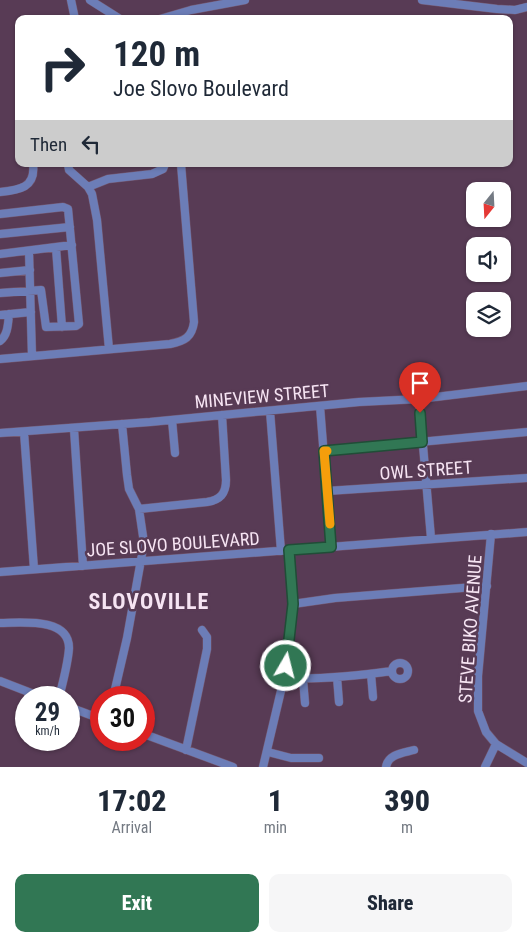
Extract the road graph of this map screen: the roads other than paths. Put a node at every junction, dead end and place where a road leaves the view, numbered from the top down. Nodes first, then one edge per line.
1 (71, 0) edge
2 (91, 0) edge
3 (245, 0) edge
4 (422, 0) edge
5 (527, 7) edge
6 (74, 15) edge
7 (114, 15) edge
8 (174, 15) edge
9 (34, 167) edge
10 (68, 167) edge
11 (163, 167) edge
12 (181, 167) edge
13 (88, 187) junction
14 (0, 192) edge
15 (0, 214) edge
16 (70, 227) junction
17 (0, 234) edge
18 (72, 245) junction
19 (56, 248) junction
20 (29, 251) junction
21 (0, 254) edge
22 (30, 270) junction
23 (0, 273) edge
24 (31, 291) junction
25 (0, 293) edge
26 (32, 312) junction
27 (9, 314) junction
28 (0, 315) edge
29 (62, 327) junction
30 (3, 329) edge
31 (0, 341) edge
32 (109, 349) junction
33 (32, 356) junction
34 (0, 359) edge
35 (527, 386) edge
36 (419, 399) junction
37 (320, 406) junction
38 (270, 411) junction
39 (222, 415) junction
40 (172, 420) junction
41 (122, 424) junction
42 (74, 429) junction
43 (24, 432) junction
44 (527, 432) edge
45 (0, 434) edge
46 (422, 442) junction
47 (324, 451) junction
48 (175, 454) dead end
49 (527, 478) edge
50 (426, 485) junction
51 (327, 491) junction
52 (139, 509) junction
53 (527, 532) edge
54 (491, 534) junction
55 (431, 538) junction
56 (331, 547) junction
57 (285, 550) junction
58 (141, 561) junction
59 (83, 566) junction
60 (34, 569) junction
61 (0, 572) edge
62 (487, 586) junction
63 (293, 604) junction
64 (0, 623) edge
65 (202, 630) dead end
66 (392, 671) dead end
67 (371, 674) junction
68 (337, 677) junction
69 (284, 678) junction
70 (303, 679) junction
71 (0, 681) edge
72 (62, 686) edge
73 (115, 686) edge
74 (15, 687) edge
75 (373, 697) dead end
76 (305, 702) dead end
77 (339, 702) dead end
78 (155, 738) edge
79 (496, 744) junction
80 (186, 750) junction
81 (414, 750) dead end
82 (268, 752) junction
83 (319, 758) dead end
84 (527, 763) edge
85 (233, 767) edge
86 (264, 767) edge
87 (386, 767) edge
88 (485, 767) edge

1 - 6 street
2 - 7 street
3 - 8 street
4 - 5 street
9 - 14 street
10 - 13 street
11 - 13 street
12 - 32 street
13 - 32 street
15 - 16 street
16 - 17 street
16 - 18 street
18 - 19 street
18 - 29 street
19 - 20 street
19 - 29 street
20 - 21 street
20 - 22 street
22 - 23 street
22 - 24 street
24 - 25 street
24 - 26 street
24 - 29 street
26 - 27 street
26 - 33 street
27 - 28 street
27 - 30 street
30 - 31 street
32 - 33 street
33 - 34 street
35 - 36 street, MINEVIEW STREET
36 - 37 street, MINEVIEW STREET
36 - 46 street
37 - 38 street, MINEVIEW STREET
37 - 47 street
38 - 39 street, MINEVIEW STREET
38 - 57 street
39 - 40 street, MINEVIEW STREET
39 - 52 street
40 - 41 street, MINEVIEW STREET
40 - 48 street
41 - 42 street, MINEVIEW STREET
41 - 52 street
42 - 43 street, MINEVIEW STREET
42 - 59 street
43 - 45 street, MINEVIEW STREET
43 - 60 street
44 - 46 street
46 - 47 street
46 - 50 street
47 - 51 street
49 - 50 street, OWL STREET
50 - 51 street, OWL STREET
50 - 55 street
51 - 56 street
52 - 58 street
53 - 54 street, JOE SLOVO BOULEVARD
54 - 55 street, JOE SLOVO BOULEVARD
54 - 62 street, STEVE BIKO AVENUE
55 - 56 street, JOE SLOVO BOULEVARD
56 - 57 street, JOE SLOVO BOULEVARD
57 - 58 street, JOE SLOVO BOULEVARD
57 - 63 street
58 - 59 street, JOE SLOVO BOULEVARD
58 - 73 street
59 - 60 street, JOE SLOVO BOULEVARD
60 - 61 street, JOE SLOVO BOULEVARD
62 - 63 street
62 - 79 street, STEVE BIKO AVENUE
63 - 69 street
64 - 72 street
65 - 80 street
66 - 67 street
67 - 68 street
67 - 75 street
68 - 70 street
68 - 77 street
69 - 70 street
69 - 82 street
70 - 76 street
71 - 74 street
78 - 80 street
79 - 84 street, STEVE BIKO AVENUE
79 - 88 street
80 - 85 street
81 - 87 street
82 - 83 street
82 - 86 street

